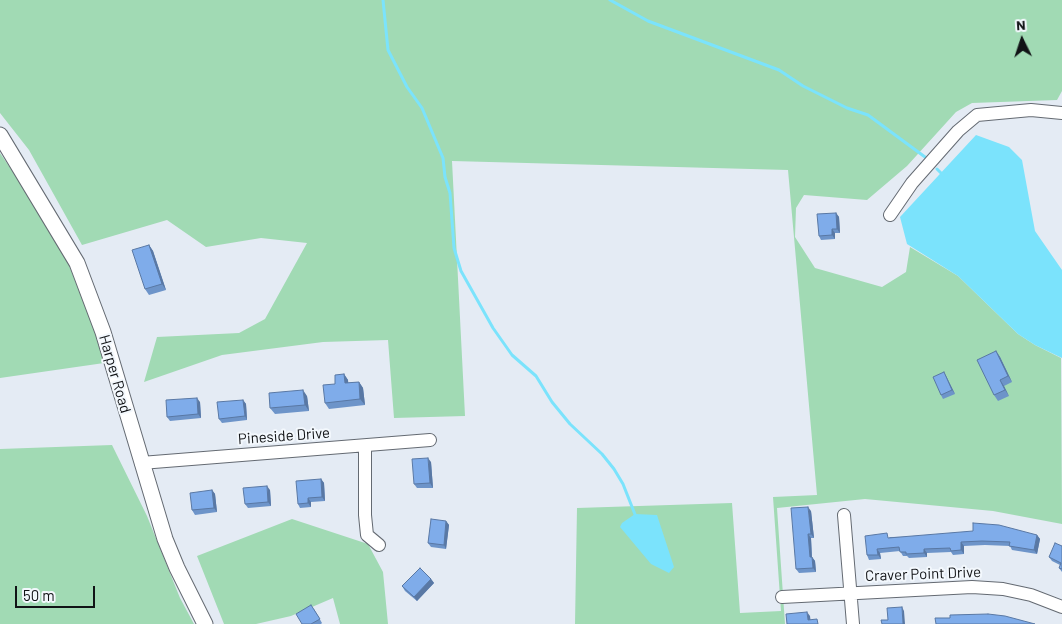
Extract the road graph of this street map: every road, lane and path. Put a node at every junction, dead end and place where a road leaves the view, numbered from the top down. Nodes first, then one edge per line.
1 (1062, 113) edge
2 (0, 135) edge
3 (890, 214) dead end
4 (430, 440) dead end
5 (365, 446) junction
6 (141, 463) junction
7 (844, 515) dead end
8 (379, 545) dead end
9 (851, 593) junction
10 (782, 597) dead end
11 (1062, 607) edge
12 (205, 624) edge
13 (854, 624) edge

1 - 3 street
2 - 6 street, Harper Road
4 - 5 street, Pineside Drive
5 - 6 street, Pineside Drive
5 - 8 street
6 - 12 street, Harper Road
7 - 9 street
9 - 10 street, Craver Point Drive
9 - 11 street, Craver Point Drive
9 - 13 street

